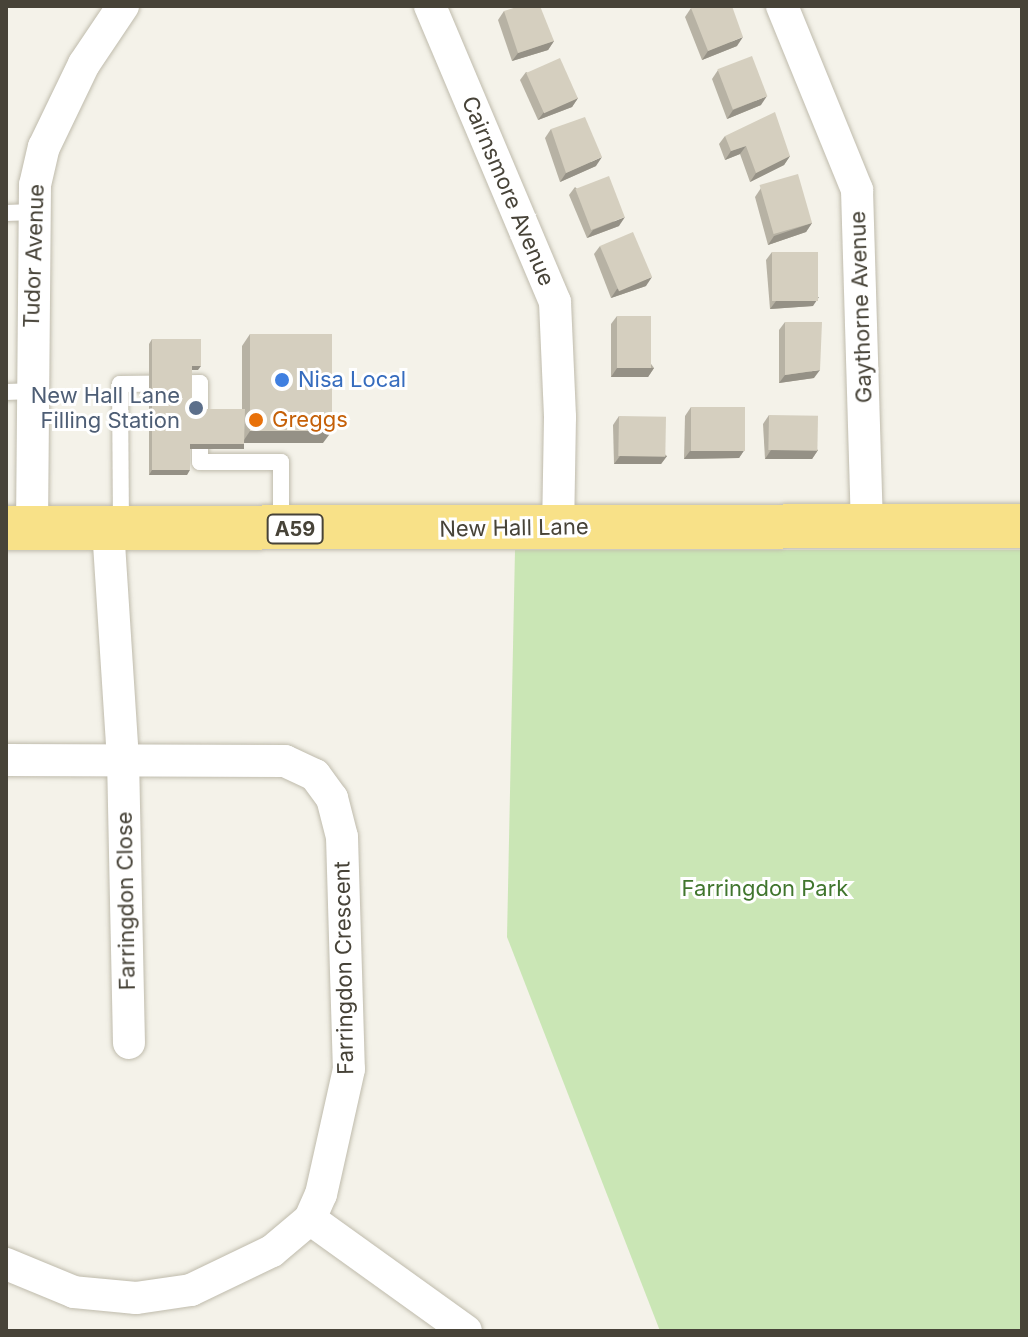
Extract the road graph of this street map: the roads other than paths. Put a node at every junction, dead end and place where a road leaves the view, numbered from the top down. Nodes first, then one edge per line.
1 (123, 6) edge
2 (430, 6) edge
3 (782, 6) edge
4 (20, 212) edge
5 (19, 391) edge
6 (1022, 526) edge
7 (558, 527) junction
8 (867, 527) junction
9 (19, 528) edge
10 (114, 528) junction
11 (281, 529) junction
12 (123, 758) junction
13 (6, 760) edge
14 (129, 1043) dead end
15 (310, 1219) junction
16 (6, 1264) edge
17 (466, 1331) edge

1 - 4 street, Tudor Avenue
2 - 7 street, Cairnsmore Avenue
3 - 8 street, Gaythorne Avenue
4 - 5 street, Tudor Avenue
5 - 9 street, Tudor Avenue
6 - 8 highway, New Hall Lane / A59
7 - 8 highway, New Hall Lane / A59
7 - 11 highway, New Hall Lane / A59
9 - 10 highway, New Hall Lane / A59
10 - 11 highway, New Hall Lane / A59
10 - 11 lane
10 - 12 street
12 - 13 street, Farringdon Crescent
12 - 14 street, Farringdon Close
12 - 15 street, Farringdon Crescent
15 - 16 street, Farringdon Crescent
15 - 17 street

